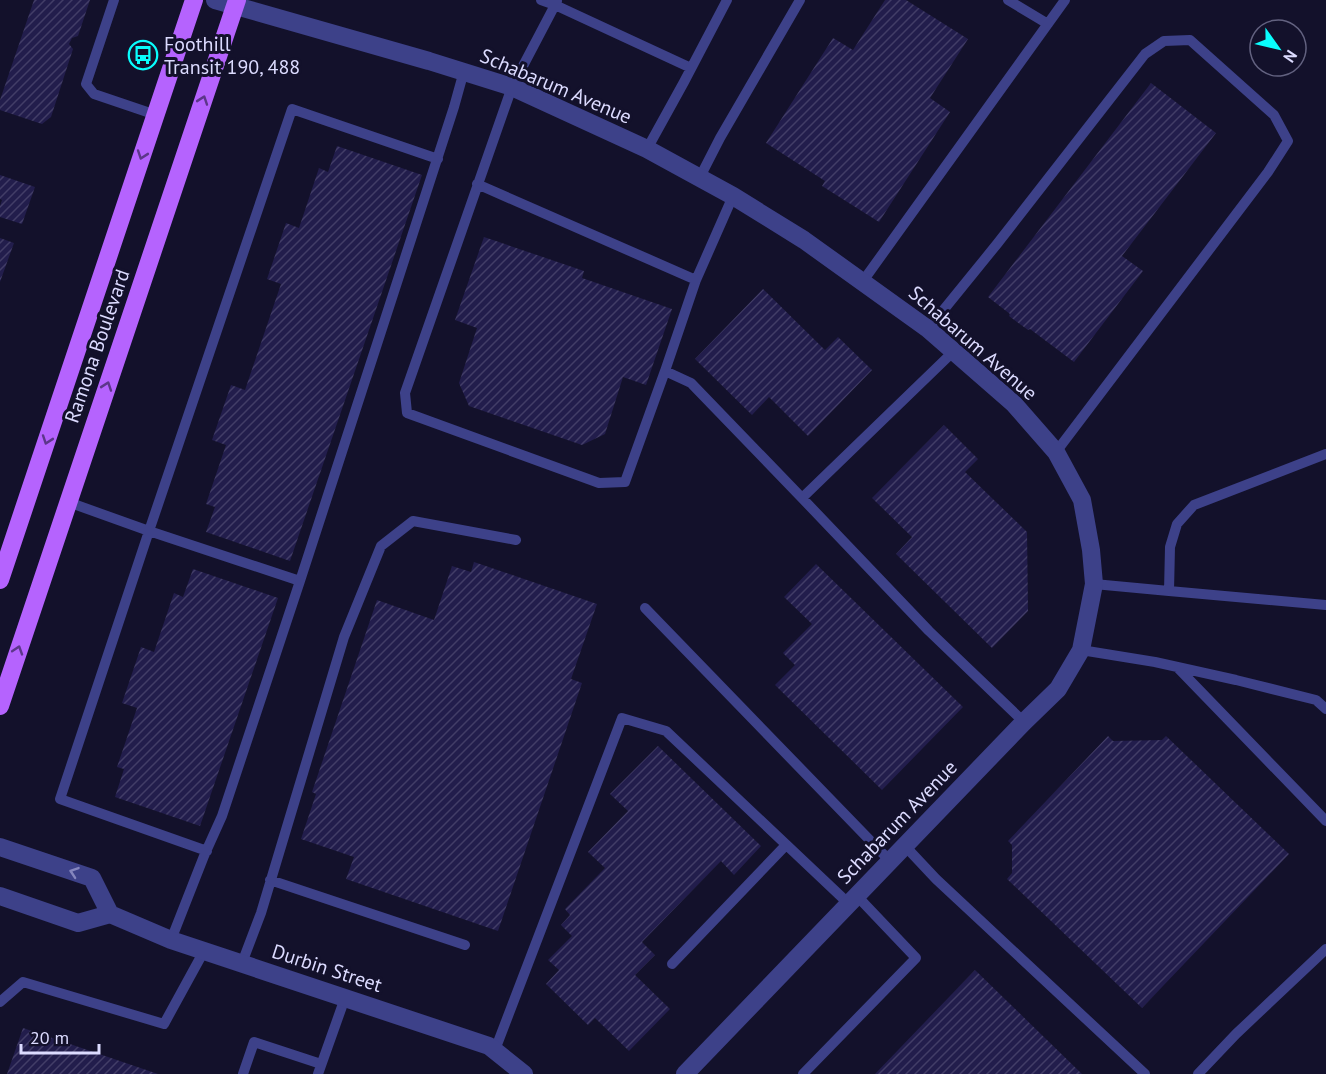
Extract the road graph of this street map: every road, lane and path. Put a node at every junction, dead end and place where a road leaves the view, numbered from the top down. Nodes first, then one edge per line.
1 (114, 0) edge
2 (194, 0) edge
3 (215, 0) edge
4 (541, 0) edge
5 (727, 0) edge
6 (800, 0) edge
7 (1008, 0) edge
8 (1065, 0) edge
9 (236, 3) edge
10 (556, 3) edge
11 (1048, 24) junction
12 (691, 68) junction
13 (464, 71) junction
14 (512, 87) junction
15 (156, 115) junction
16 (646, 149) junction
17 (438, 159) junction
18 (700, 177) junction
19 (477, 184) junction
20 (734, 196) junction
21 (696, 280) junction
22 (863, 281) junction
23 (928, 329) junction
24 (954, 351) junction
25 (665, 371) junction
26 (1056, 453) junction
27 (1326, 454) edge
28 (802, 498) junction
29 (68, 502) junction
30 (148, 531) junction
31 (516, 540) dead end
32 (0, 580) edge
33 (300, 581) junction
34 (1094, 584) junction
35 (1169, 591) junction
36 (1326, 605) edge
37 (645, 608) dead end
38 (1081, 650) junction
39 (1177, 667) junction
40 (0, 706) edge
41 (1326, 709) edge
42 (1024, 722) junction
43 (1326, 821) edge
44 (786, 845) junction
45 (0, 846) edge
46 (905, 846) junction
47 (207, 851) junction
48 (890, 861) junction
49 (270, 880) junction
50 (0, 896) edge
51 (853, 900) junction
52 (110, 914) junction
53 (171, 940) junction
54 (465, 945) dead end
55 (1326, 948) edge
56 (204, 951) junction
57 (242, 963) junction
58 (672, 964) dead end
59 (345, 998) junction
60 (0, 1002) edge
61 (495, 1050) junction
62 (319, 1069) edge
63 (243, 1074) edge
64 (524, 1074) edge
65 (685, 1074) edge
66 (803, 1074) edge
67 (1145, 1074) edge
68 (1198, 1074) edge

1 - 15 lane
2 - 15 main road, Ramona Boulevard
3 - 9 street, Schabarum Avenue
4 - 10 lane
5 - 12 lane
6 - 18 lane
7 - 11 lane
8 - 11 lane
9 - 13 street, Schabarum Avenue
29 -> 9 main road, Ramona Boulevard
10 - 12 lane
10 - 14 lane
11 - 22 lane
12 - 16 lane
13 - 14 street, Schabarum Avenue
13 - 17 lane
14 - 16 street, Schabarum Avenue
14 - 19 lane
15 -> 32 main road, Ramona Boulevard
16 - 18 street, Schabarum Avenue
17 - 30 lane
17 - 33 lane
18 - 20 street, Schabarum Avenue
19 - 21 lane
19 - 25 lane
20 - 21 lane
20 - 22 street, Schabarum Avenue
21 - 25 lane
22 - 23 street, Schabarum Avenue
23 - 24 street, Schabarum Avenue
23 - 26 lane
24 - 26 street, Schabarum Avenue
24 - 28 lane
25 - 28 lane
26 - 34 street, Schabarum Avenue
27 - 35 lane
28 - 42 lane
29 - 30 lane
40 -> 29 main road, Ramona Boulevard
30 - 33 lane
30 - 47 lane
31 - 49 lane
33 - 47 lane
34 - 35 lane
34 - 38 street, Schabarum Avenue
35 - 36 lane
37 - 48 lane
38 - 39 lane
38 - 42 street, Schabarum Avenue
39 - 41 lane
39 - 43 lane
42 - 46 street, Schabarum Avenue
44 - 51 lane
44 - 58 lane
44 - 61 lane
52 -> 45 street
46 - 48 street, Schabarum Avenue
46 - 67 lane
47 - 53 lane
48 - 51 street, Schabarum Avenue
49 - 54 lane
49 - 57 lane
50 - 52 street
51 - 65 street, Schabarum Avenue
51 - 66 lane
52 - 53 street, Durbin Street
53 - 56 street, Durbin Street
55 - 68 lane
56 - 57 street, Durbin Street
56 - 60 lane
57 - 59 street, Durbin Street
59 - 61 street, Durbin Street
59 - 62 lane
61 - 64 street, Durbin Street
62 - 63 lane

